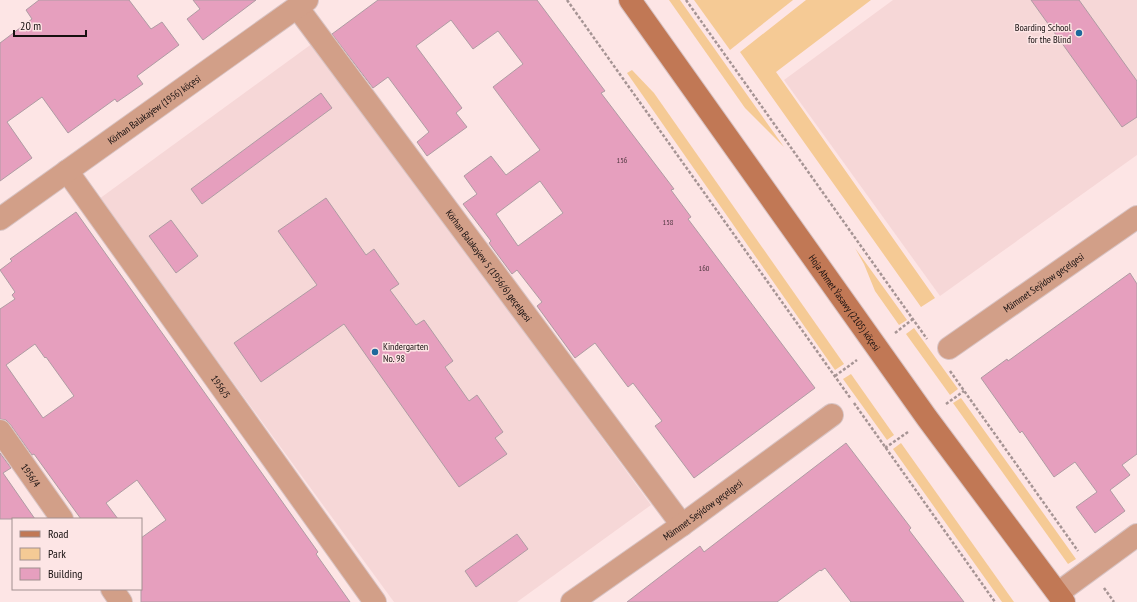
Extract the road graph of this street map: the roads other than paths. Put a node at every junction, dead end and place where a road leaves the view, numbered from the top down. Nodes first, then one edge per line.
1 (630, 0) edge
2 (302, 3) edge
3 (67, 171) junction
4 (1137, 217) edge
5 (0, 219) edge
6 (942, 353) road end
7 (832, 415) dead end
8 (0, 431) edge
9 (61, 518) edge
10 (682, 525) junction
11 (1137, 535) edge
12 (113, 590) edge
13 (1061, 597) edge
14 (121, 602) edge
15 (375, 602) edge
16 (572, 602) edge

1 - 13 street, Hoja Ahmet Ýasawy (2105) köçesi
2 - 3 street, Körhan Balakaýew (1956) köçesi
2 - 10 street, Körhan Balakaýew 5 (1956/6) geçelgesi
3 - 5 street, Körhan Balakaýew (1956) köçesi
3 - 15 street, 1956/5
4 - 6 street, Mämmet Seýidow geçelgesi
7 - 10 street, Mämmet Seýidow geçelgesi
8 - 9 street, 1956/4
10 - 16 street, Mämmet Seýidow geçelgesi
11 - 13 street
12 - 14 street

